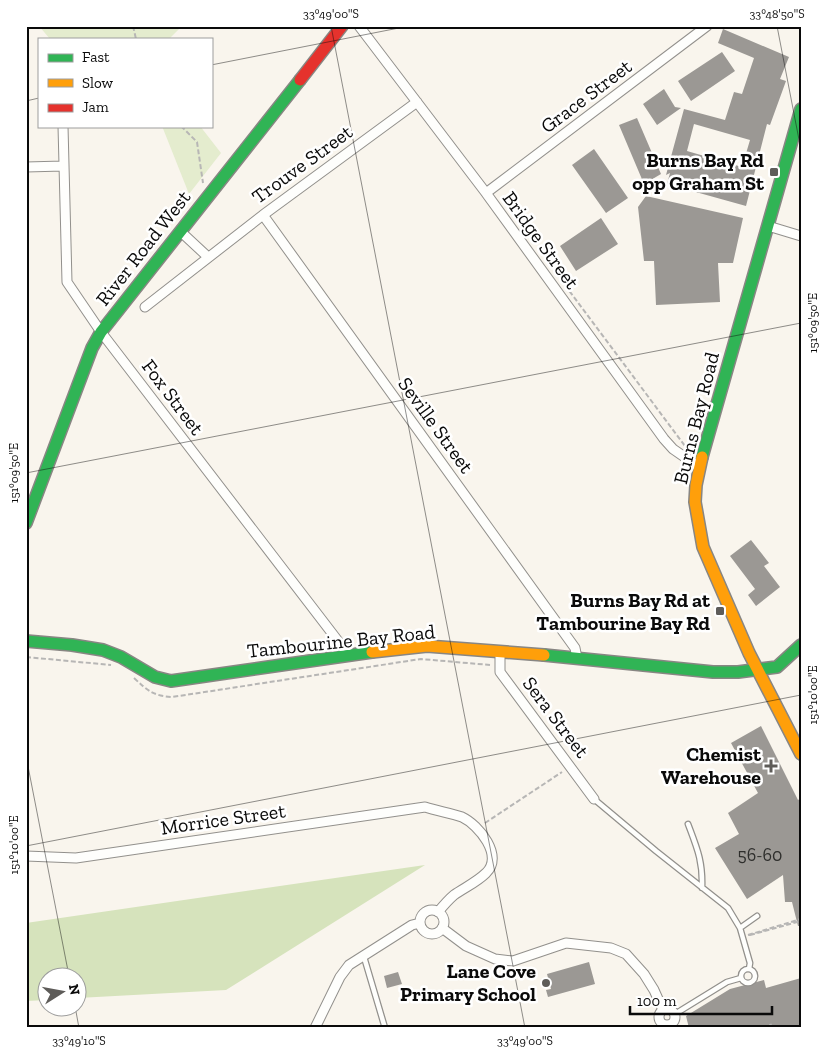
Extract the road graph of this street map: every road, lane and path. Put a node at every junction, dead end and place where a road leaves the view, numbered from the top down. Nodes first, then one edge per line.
1 (342, 26) edge
2 (359, 26) edge
3 (708, 26) edge
4 (417, 102) junction
5 (801, 109) edge
6 (63, 128) edge
7 (183, 128) edge
8 (63, 166) junction
9 (26, 167) edge
10 (203, 183) dead end
11 (486, 193) junction
12 (262, 214) junction
13 (768, 226) junction
14 (180, 231) junction
15 (801, 236) edge
16 (208, 257) junction
17 (556, 272) dead end
18 (145, 307) dead end
19 (101, 332) junction
20 (689, 452) dead end
21 (700, 468) junction
22 (26, 523) edge
23 (26, 641) edge
24 (801, 646) edge
25 (500, 652) junction
26 (348, 654) junction
27 (577, 658) junction
28 (757, 670) junction
29 (801, 754) edge
30 (572, 766) junction
31 (594, 799) joint
32 (688, 824) dead end
33 (476, 828) junction
34 (26, 856) edge
35 (702, 888) junction
36 (438, 912) junction
37 (757, 916) dead end
38 (801, 920) edge
39 (420, 923) junction
40 (442, 928) junction
41 (740, 928) junction
42 (742, 937) junction
43 (363, 955) junction
44 (749, 968) junction
45 (741, 978) junction
46 (663, 1010) junction
47 (675, 1014) junction
48 (773, 1024) dead end
49 (671, 1026) edge
50 (315, 1028) edge
51 (385, 1028) edge
52 (771, 1028) edge

1 - 14 street, River Road West
2 - 4 street, Bridge Street
3 - 11 street, Grace Street
4 - 11 street, Bridge Street
4 - 12 street, Trouve Street
5 - 13 street, Burns Bay Road
6 - 8 street, Fox Street
7 - 10 path
8 - 9 street
8 - 19 street, Fox Street
11 - 21 street, Bridge Street
12 - 16 street, Trouve Street
12 - 27 street, Seville Street
13 - 15 street
13 - 21 street, Burns Bay Road
14 - 16 street
14 - 19 street, River Road West
16 - 18 street, Trouve Street
17 - 20 path
19 - 22 street, River Road West
19 - 26 street, Fox Street
21 - 28 street, Burns Bay Road
23 - 26 street, Tambourine Bay Road
24 - 28 street, Tambourine Bay Road
25 - 26 street, Tambourine Bay Road
25 - 27 street, Tambourine Bay Road
25 - 30 street, Sera Street
27 - 28 street, Tambourine Bay Road
28 - 29 street, Burns Bay Road
30 - 31 street, Sera Street
30 - 33 path
31 - 35 lane
32 - 35 lane
33 - 34 street, Morrice Street
33 - 36 street
35 - 41 lane
36 - 39 street
36 - 40 street
37 - 41 lane
38 - 42 path
39 - 40 street
39 - 43 street
40 - 46 street
41 - 42 lane
42 - 44 lane
43 - 50 street
43 - 51 lane
44 - 45 lane
44 - 45 lane
45 - 47 lane
46 - 47 street
46 - 49 street
47 - 49 street
48 - 52 path

